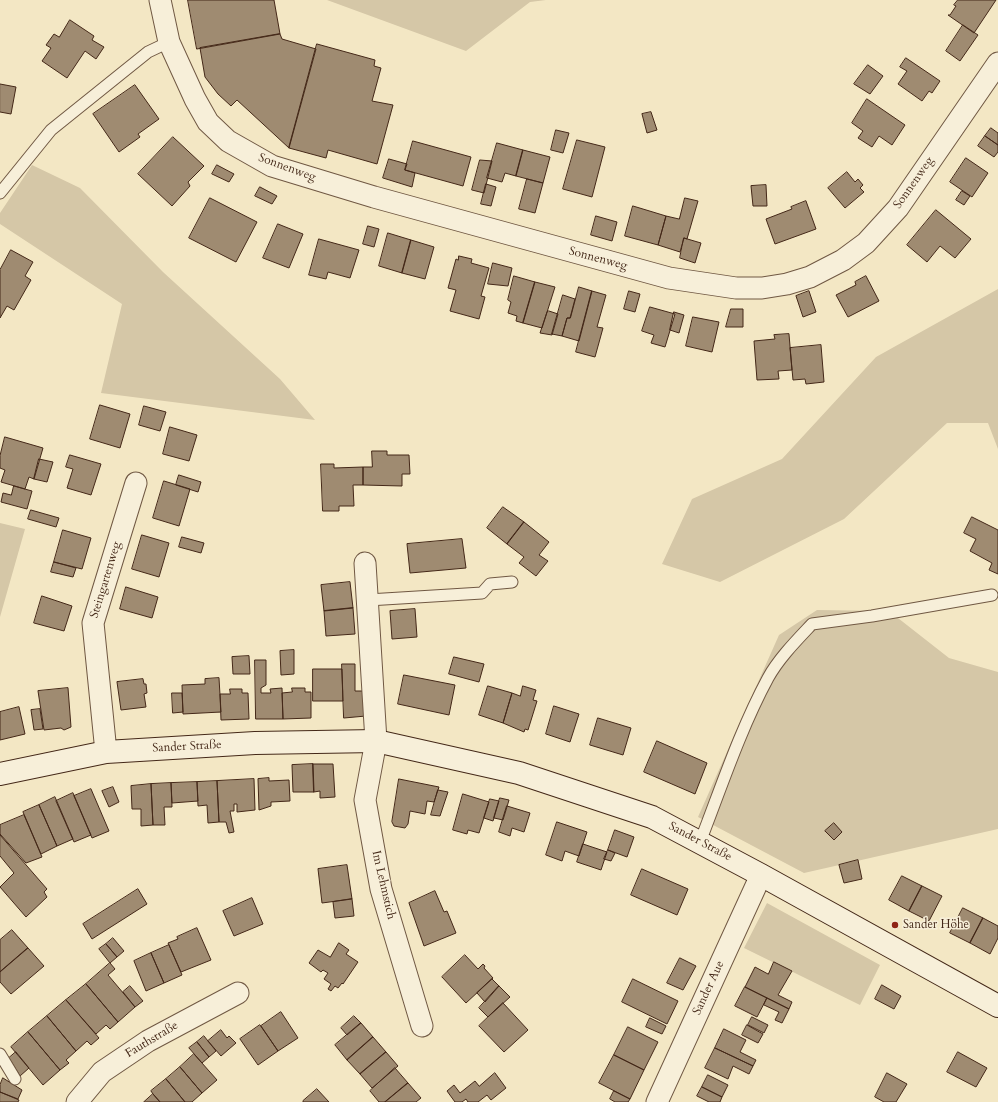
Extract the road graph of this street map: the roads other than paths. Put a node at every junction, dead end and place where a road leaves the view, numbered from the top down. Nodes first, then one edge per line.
1 (160, 0) edge
2 (168, 42) junction
3 (998, 63) edge
4 (0, 193) edge
5 (136, 483) dead end
6 (365, 563) dead end
7 (512, 582) dead end
8 (992, 595) dead end
9 (368, 600) junction
10 (376, 741) junction
11 (106, 752) junction
12 (0, 774) edge
13 (700, 842) junction
14 (761, 875) junction
15 (238, 993) dead end
16 (998, 1006) edge
17 (422, 1026) dead end
18 (0, 1054) edge
19 (15, 1079) dead end
20 (77, 1102) edge
21 (657, 1102) edge

1 - 2 street, Sonnenweg
2 - 3 street, Sonnenweg
2 - 4 lane
5 - 11 street, Steingartenweg
6 - 9 street
7 - 9 lane
8 - 13 lane
9 - 10 street
10 - 11 main road, Sander Straße
10 - 13 main road, Sander Straße
10 - 17 street, Im Lehmstich
11 - 12 main road, Sander Straße
13 - 14 main road, Sander Straße
14 - 16 main road, Sander Straße
14 - 21 street, Sander Aue
15 - 20 street, Fauthstraße
18 - 19 lane

